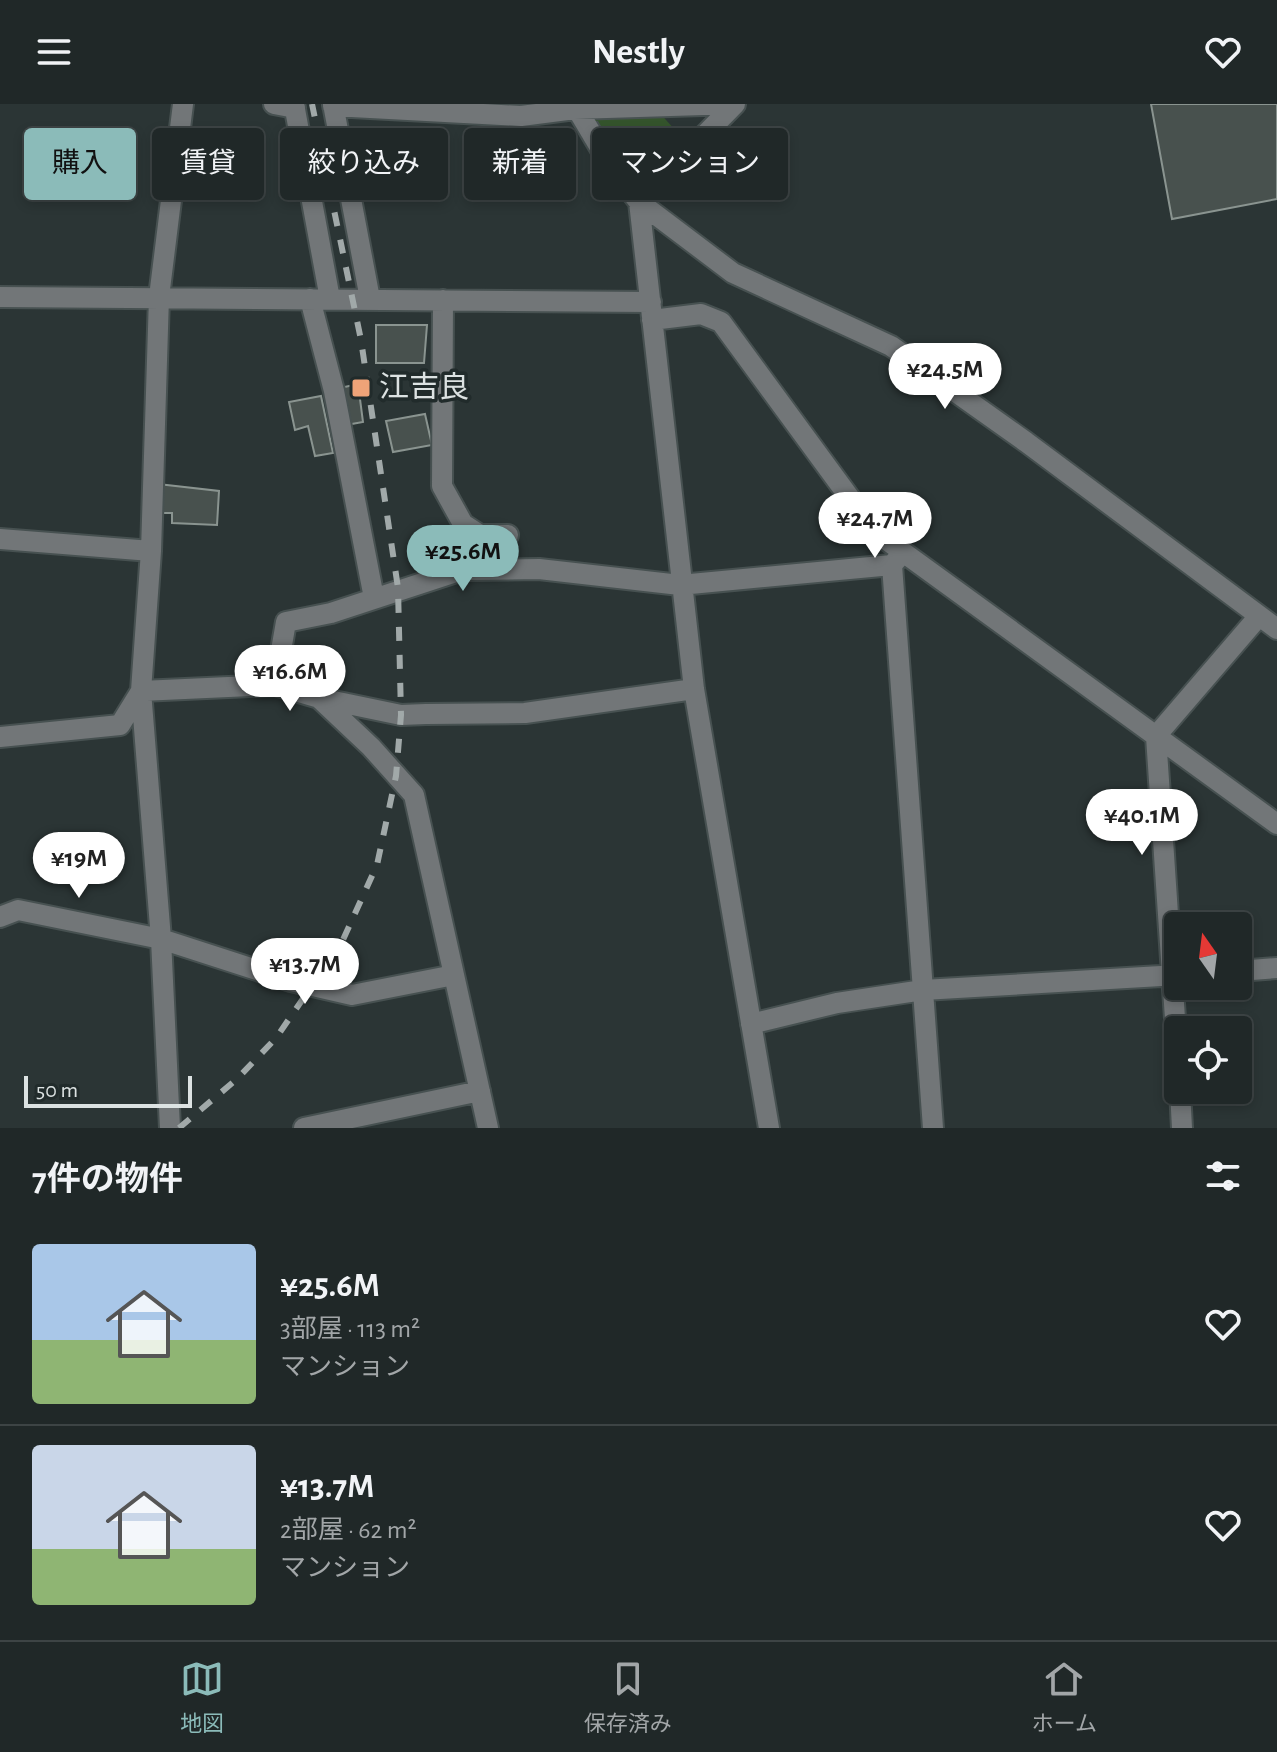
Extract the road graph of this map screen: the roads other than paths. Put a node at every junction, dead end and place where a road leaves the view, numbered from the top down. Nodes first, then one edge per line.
1 (183, 104) edge
2 (274, 104) edge
3 (735, 104) edge
4 (333, 105) edge
5 (294, 106) edge
6 (575, 106) edge
7 (440, 108) edge
8 (639, 202) junction
9 (0, 297) edge
10 (159, 297) junction
11 (320, 299) junction
12 (370, 299) junction
13 (443, 300) junction
14 (652, 311) junction
15 (508, 535) dead end
16 (0, 539) edge
17 (151, 551) junction
18 (896, 559) junction
19 (680, 585) junction
20 (374, 598) junction
21 (1259, 616) junction
22 (1277, 629) edge
23 (275, 685) junction
24 (694, 689) junction
25 (141, 691) junction
26 (319, 698) junction
27 (1156, 736) junction
28 (0, 737) edge
29 (1277, 824) edge
30 (1170, 912) edge
31 (0, 917) edge
32 (161, 939) junction
33 (1277, 968) edge
34 (1252, 970) edge
35 (454, 975) junction
36 (1164, 977) edge
37 (923, 990) junction
38 (751, 1024) junction
39 (480, 1091) junction
40 (1181, 1104) edge
41 (170, 1128) edge
42 (304, 1128) edge
43 (488, 1128) edge
44 (769, 1128) edge
45 (933, 1128) edge
46 (1182, 1128) edge

1 - 10 street
2 - 5 street
3 - 6 street
3 - 8 street
4 - 7 street
4 - 12 street
5 - 11 street
6 - 7 street
6 - 8 street
8 - 14 street
8 - 21 street
9 - 10 street
10 - 11 street
10 - 17 street
11 - 12 street
11 - 20 street
12 - 13 street
13 - 14 street
13 - 15 street
14 - 18 street
14 - 19 street
16 - 17 street
17 - 25 street
18 - 19 street
18 - 27 street
18 - 37 street
19 - 20 street
19 - 24 street
20 - 23 street
21 - 22 street
21 - 27 street
23 - 25 street
23 - 26 street
24 - 26 street
24 - 38 street
25 - 28 street
25 - 32 street
26 - 35 street
27 - 29 street
27 - 30 street
31 - 32 street
32 - 35 street
32 - 41 street
33 - 34 street
35 - 39 street
36 - 37 street
37 - 38 street
37 - 45 street
38 - 44 street
39 - 42 street
39 - 43 street
40 - 46 street

